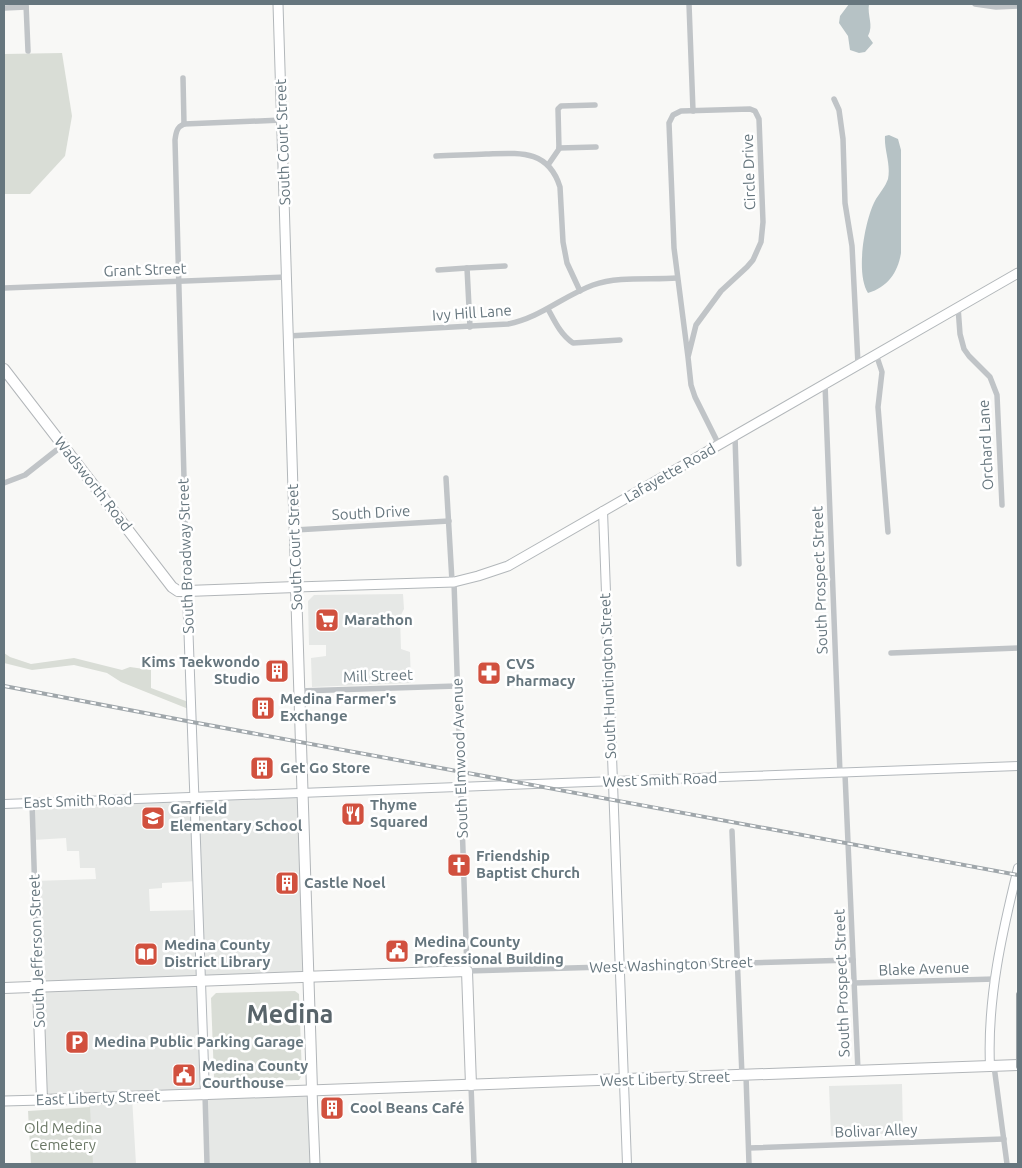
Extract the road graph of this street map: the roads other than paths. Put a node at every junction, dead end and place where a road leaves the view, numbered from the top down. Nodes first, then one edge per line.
1 (278, 4) edge
2 (689, 4) edge
3 (975, 4) edge
4 (26, 6) edge
5 (1018, 6) edge
6 (4, 8) edge
7 (28, 51) dead end
8 (183, 78) dead end
9 (834, 99) dead end
10 (595, 105) dead end
11 (693, 111) junction
12 (282, 120) junction
13 (184, 124) junction
14 (596, 147) dead end
15 (559, 148) junction
16 (436, 156) dead end
17 (548, 165) junction
18 (505, 266) dead end
19 (467, 268) junction
20 (438, 270) dead end
21 (1018, 273) edge
22 (287, 277) junction
23 (677, 278) junction
24 (179, 281) junction
25 (4, 288) edge
26 (580, 291) junction
27 (958, 307) junction
28 (548, 309) junction
29 (470, 326) junction
30 (288, 336) junction
31 (620, 340) dead end
32 (876, 354) junction
33 (688, 357) junction
34 (858, 364) junction
35 (4, 369) edge
36 (825, 384) junction
37 (735, 436) junction
38 (63, 445) junction
39 (719, 445) junction
40 (446, 478) dead end
41 (4, 483) edge
42 (1002, 505) dead end
43 (603, 511) junction
44 (449, 521) junction
45 (294, 530) junction
46 (888, 532) dead end
47 (739, 564) dead end
48 (453, 582) junction
49 (296, 587) junction
50 (187, 591) junction
51 (1018, 648) edge
52 (891, 653) dead end
53 (457, 686) junction
54 (299, 691) junction
55 (1018, 766) edge
56 (842, 774) junction
57 (612, 782) junction
58 (460, 787) junction
59 (302, 793) junction
60 (194, 797) junction
61 (32, 803) junction
62 (4, 804) edge
63 (732, 831) dead end
64 (1018, 868) edge
65 (853, 960) junction
66 (738, 963) junction
67 (620, 967) junction
68 (467, 972) junction
69 (308, 977) junction
70 (995, 979) junction
71 (200, 980) junction
72 (854, 984) junction
73 (38, 987) junction
74 (4, 988) edge
75 (1018, 1065) edge
76 (992, 1066) junction
77 (858, 1071) junction
78 (744, 1076) junction
79 (624, 1080) junction
80 (471, 1085) junction
81 (312, 1090) junction
82 (205, 1094) junction
83 (42, 1100) junction
84 (4, 1101) edge
85 (1004, 1139) junction
86 (749, 1148) junction
87 (207, 1164) edge
88 (315, 1164) edge
89 (474, 1164) edge
90 (627, 1164) edge
91 (749, 1164) edge
92 (1007, 1164) edge

1 - 12 main road, South Court Street
2 - 11 street
3 - 5 street
4 - 6 street
4 - 7 street
8 - 13 street
9 - 34 street
10 - 15 street
11 - 23 street, Circle Drive
11 - 33 street, Circle Drive
12 - 13 street
12 - 22 main road, South Court Street
13 - 24 street, South Broadway Street
14 - 15 street
15 - 17 street
16 - 17 street
17 - 26 street
18 - 19 street
19 - 20 street
19 - 29 street
21 - 27 main road, Lafayette Road
22 - 24 street, Grant Street
22 - 30 main road, South Court Street
23 - 26 street, Ivy Hill Lane
23 - 33 street, Circle Drive
24 - 25 street, Grant Street
24 - 50 street, South Broadway Street
26 - 28 street, Ivy Hill Lane
27 - 32 main road, Lafayette Road
27 - 42 street, Orchard Lane
28 - 29 street, Ivy Hill Lane
28 - 31 street
29 - 30 street, Ivy Hill Lane
30 - 45 main road, South Court Street
32 - 34 main road, Lafayette Road
32 - 46 street
33 - 39 street, Circle Drive
34 - 36 main road, Lafayette Road
35 - 38 highway, Wadsworth Road
36 - 37 main road, Lafayette Road
36 - 56 street, South Prospect Street
37 - 39 main road, Lafayette Road
37 - 47 street
38 - 41 street
38 - 50 highway, Wadsworth Road
39 - 43 main road, Lafayette Road
40 - 44 street, South Elmwood Avenue
43 - 48 main road, Lafayette Road
43 - 57 street, South Huntington Street
44 - 45 street, South Drive
44 - 48 street, South Elmwood Avenue
45 - 49 main road, South Court Street
48 - 49 main road, Lafayette Road
48 - 53 street, South Elmwood Avenue
49 - 50 highway
49 - 54 highway, South Court Street
50 - 60 street, South Broadway Street
51 - 52 street
53 - 54 street, Mill Street
53 - 58 street, South Elmwood Avenue
54 - 59 highway, South Court Street
55 - 56 street, West Smith Road
56 - 57 street, West Smith Road
56 - 65 street, South Prospect Street
57 - 58 street, West Smith Road
57 - 67 street, South Huntington Street
58 - 59 street, West Smith Road
58 - 68 street, South Elmwood Avenue
59 - 60 street, East Smith Road
59 - 69 highway, South Court Street
60 - 61 street, East Smith Road
60 - 71 street, South Broadway Street
61 - 62 street, East Smith Road
61 - 73 street, South Jefferson Street
63 - 66 street
64 - 70 street
65 - 66 street, West Washington Street
65 - 72 street, South Prospect Street
66 - 67 street, West Washington Street
66 - 78 street
67 - 68 street, West Washington Street
67 - 79 street, South Huntington Street
68 - 69 highway, West Washington Street
68 - 80 highway, South Elmwood Avenue
69 - 71 highway, West Washington Street
69 - 81 highway, South Court Street
70 - 72 street, Blake Avenue
70 - 76 street
71 - 73 highway, West Washington Street
71 - 82 street, South Broadway Street
72 - 77 street, South Prospect Street
73 - 74 highway, West Washington Street
73 - 83 highway, South Jefferson Street
75 - 76 highway, West Liberty Street
76 - 77 highway, West Liberty Street
76 - 85 street
77 - 78 highway, West Liberty Street
78 - 79 highway, West Liberty Street
78 - 86 street
79 - 80 highway, West Liberty Street
79 - 90 street, South Huntington Street
80 - 81 highway, West Liberty Street
80 - 89 street
81 - 82 highway, East Liberty Street
81 - 88 main road
82 - 83 highway, East Liberty Street
82 - 87 street
83 - 84 main road, East Liberty Street
85 - 86 street, Bolivar Alley
85 - 92 street
86 - 91 street

